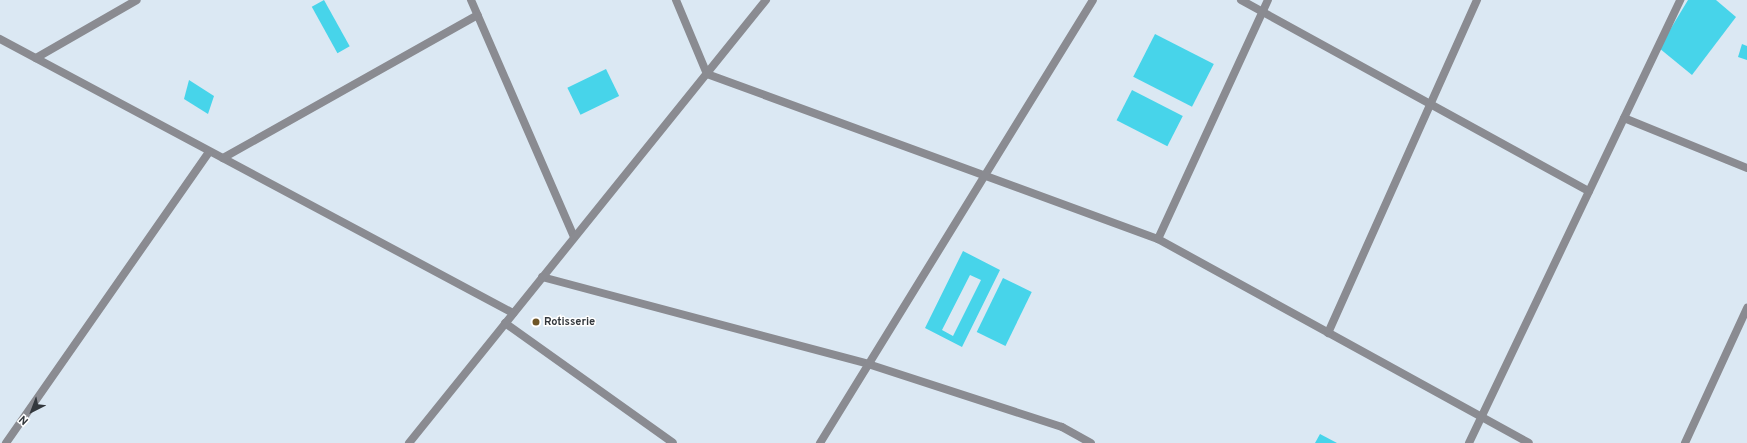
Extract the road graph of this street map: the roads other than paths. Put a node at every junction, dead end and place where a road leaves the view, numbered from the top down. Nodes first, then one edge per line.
1 (137, 0) edge
2 (471, 0) edge
3 (676, 0) edge
4 (766, 0) edge
5 (1093, 0) edge
6 (1241, 0) edge
7 (1268, 0) edge
8 (1477, 0) edge
9 (1680, 0) edge
10 (1263, 12) junction
11 (478, 15) junction
12 (0, 39) edge
13 (36, 58) junction
14 (707, 74) junction
15 (1430, 104) junction
16 (1624, 118) junction
17 (209, 152) junction
18 (223, 158) junction
19 (1747, 168) edge
20 (985, 174) junction
21 (1589, 191) junction
22 (574, 237) junction
23 (1158, 239) junction
24 (542, 277) junction
25 (1747, 308) edge
26 (513, 313) junction
27 (505, 323) junction
28 (1328, 333) junction
29 (868, 364) junction
30 (1482, 416) junction
31 (6, 443) edge
32 (409, 443) edge
33 (672, 443) edge
34 (820, 443) edge
35 (1091, 443) edge
36 (1469, 443) edge
37 (1529, 443) edge
38 (1685, 443) edge

1 - 13 street
2 - 11 street
3 - 14 street
4 - 14 street
5 - 20 street
6 - 10 street
7 - 10 street
8 - 15 street
9 - 16 street
10 - 15 street
10 - 23 street
11 - 18 street
11 - 22 street
12 - 13 street
13 - 17 street
14 - 20 street
14 - 22 street
15 - 21 street
15 - 28 street
16 - 19 street
16 - 21 street
17 - 18 street
17 - 31 street
18 - 26 street
20 - 23 street
20 - 29 street
21 - 30 street
22 - 24 street
23 - 28 street
24 - 26 street
24 - 29 street
25 - 38 street
26 - 27 street
27 - 32 street
27 - 33 street
28 - 30 street
29 - 34 street
29 - 35 street
30 - 36 street
30 - 37 street

